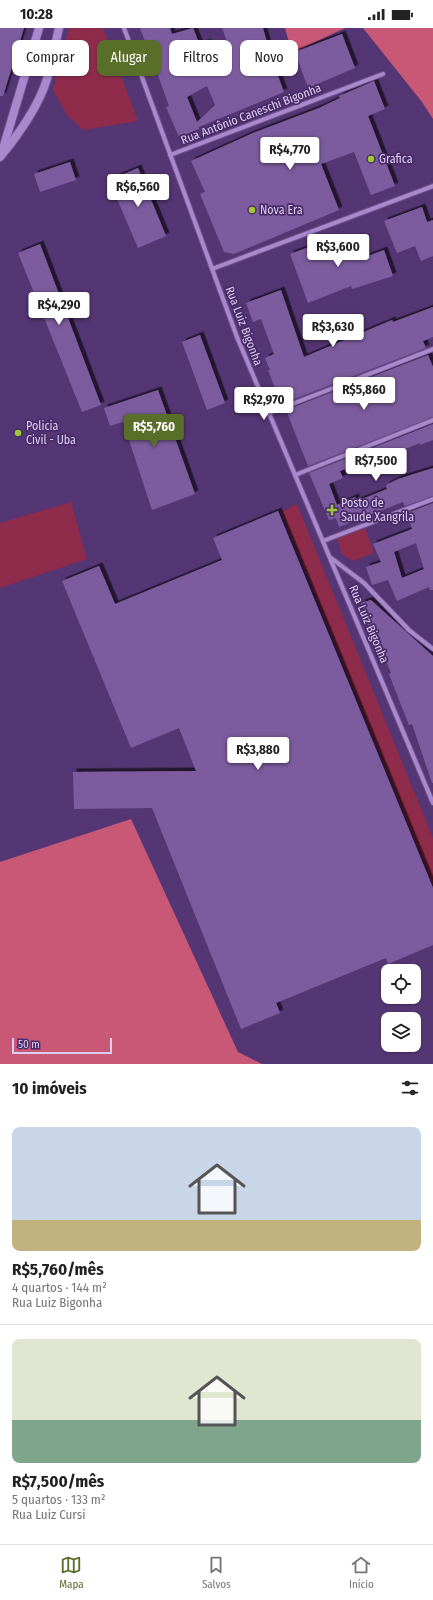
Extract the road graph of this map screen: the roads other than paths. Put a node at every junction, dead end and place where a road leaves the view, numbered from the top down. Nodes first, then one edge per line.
1 (39, 28) edge
2 (60, 28) edge
3 (124, 28) edge
4 (383, 74) dead end
5 (170, 155) junction
6 (0, 157) edge
7 (433, 186) edge
8 (212, 269) junction
9 (433, 349) edge
10 (269, 414) junction
11 (433, 420) edge
12 (295, 475) junction
13 (433, 499) edge
14 (323, 541) junction
15 (329, 557) junction
16 (433, 649) edge
17 (433, 802) edge

1 - 6 street
2 - 6 street
3 - 5 street, Rua Luiz Bigonha
4 - 5 street, Rua Antônio Caneschi Bigonha
5 - 8 street, Rua Luiz Bigonha
7 - 8 street
8 - 10 street, Rua Luiz Bigonha
9 - 10 street
10 - 12 street, Rua Luiz Bigonha
11 - 12 street
12 - 14 street, Rua Luiz Bigonha
13 - 14 street
14 - 15 street, Rua Luiz Bigonha
15 - 16 street
15 - 17 street, Rua Luiz Bigonha

